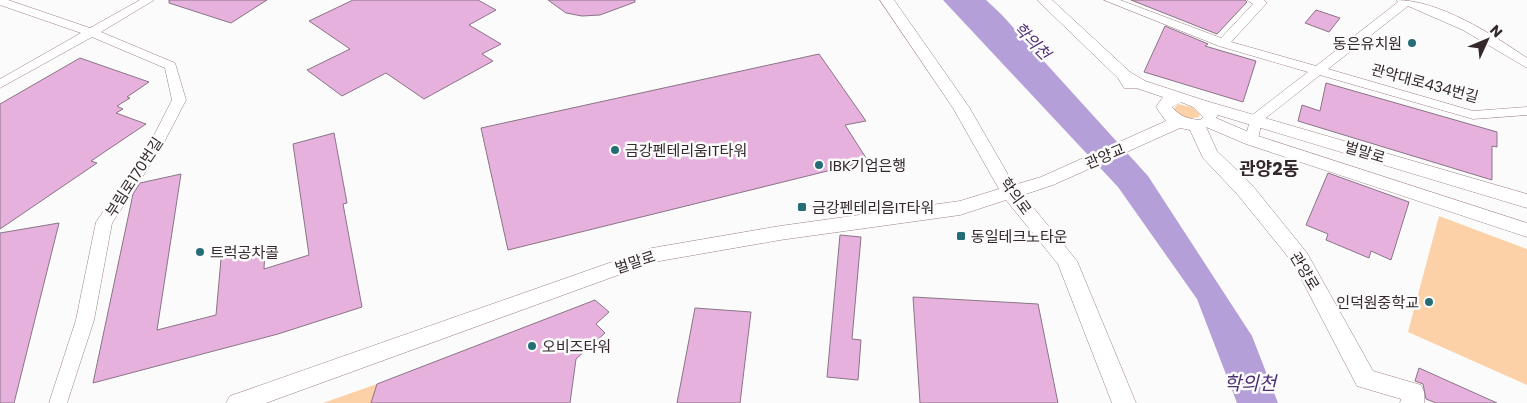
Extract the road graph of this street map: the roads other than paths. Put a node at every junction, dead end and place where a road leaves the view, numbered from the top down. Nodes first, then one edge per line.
1 (148, 0) edge
2 (887, 0) edge
3 (1044, 0) edge
4 (1110, 0) edge
5 (1253, 0) edge
6 (1405, 0) edge
7 (0, 1) edge
8 (91, 32) junction
9 (1223, 43) junction
10 (1527, 64) edge
11 (1316, 71) junction
12 (1124, 75) junction
13 (0, 84) edge
14 (1180, 98) junction
15 (1527, 111) edge
16 (1190, 117) junction
17 (1256, 119) junction
18 (1252, 140) junction
19 (1047, 181) joint
20 (1009, 191) junction
21 (1527, 201) edge
22 (1527, 230) edge
23 (58, 403) edge
24 (238, 403) edge
25 (1124, 403) edge
26 (1412, 403) edge

1 - 8 street
2 - 20 street, 학의로
3 - 12 street
4 - 9 street
5 - 9 street
6 - 10 street
6 - 11 street
7 - 8 street, 부림로170번길
8 - 13 street
8 - 23 street, 부림로170번길
9 - 11 street
11 - 15 street, 관악대로434번길
11 - 17 street
12 - 14 street
12 - 16 street
14 - 16 street
14 - 16 street
16 - 17 street, 벌말로
16 - 18 street, 벌말로
16 - 19 street, 관양교
16 - 26 street, 관양로
17 - 18 street
17 - 21 street, 벌말로
18 - 22 street, 벌말로
19 - 20 street, 벌말로
20 - 24 street, 벌말로
20 - 25 street, 학의로

